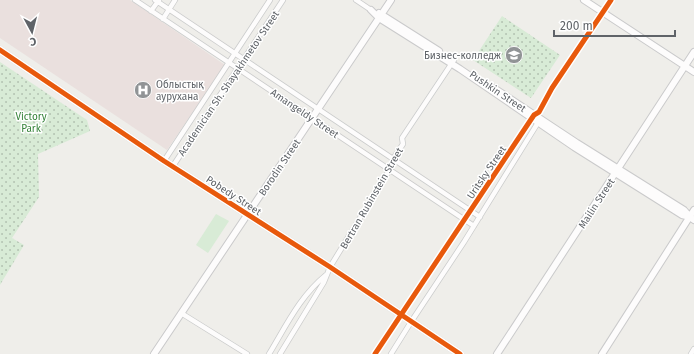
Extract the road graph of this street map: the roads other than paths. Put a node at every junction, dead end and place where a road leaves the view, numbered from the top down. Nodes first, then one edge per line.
1 (135, 0) edge
2 (175, 0) edge
3 (270, 0) edge
4 (274, 0) edge
5 (356, 0) edge
6 (391, 0) edge
7 (584, 0) edge
8 (611, 0) edge
9 (157, 1) edge
10 (281, 2) edge
11 (168, 9) junction
12 (371, 10) joint
13 (152, 11) junction
14 (603, 12) junction
15 (380, 16) junction
16 (163, 19) junction
17 (0, 50) edge
18 (694, 52) edge
19 (235, 54) junction
20 (244, 60) junction
21 (452, 62) junction
22 (230, 63) junction
23 (685, 65) junction
24 (238, 69) junction
25 (694, 72) edge
26 (318, 109) junction
27 (537, 117) junction
28 (312, 118) junction
29 (393, 159) junction
30 (164, 161) junction
31 (173, 166) junction
32 (390, 170) junction
33 (617, 171) junction
34 (694, 210) edge
35 (470, 211) junction
36 (248, 214) junction
37 (688, 216) edge
38 (480, 217) junction
39 (465, 219) junction
40 (474, 226) junction
41 (330, 268) junction
42 (326, 275) junction
43 (181, 314) junction
44 (401, 315) junction
45 (411, 322) junction
46 (694, 349) edge
47 (154, 354) edge
48 (247, 354) edge
49 (269, 354) edge
50 (280, 354) edge
51 (375, 354) edge
52 (391, 354) edge
53 (460, 354) edge
54 (497, 354) edge
55 (602, 354) edge
56 (691, 354) edge

1 - 13 street, Amangeldy Street
2 - 11 street
3 - 19 street, Academician Sh. Shayakhmetov Street
4 - 10 street
5 - 12 street, Pushkin Street
6 - 15 street, Borodin Street
7 - 14 street
8 - 14 street, Uritsky Street
9 - 11 street, Amangeldy Street
9 - 13 street
10 - 20 street, Academician Sh. Shayakhmetov Street
11 - 16 street
11 - 19 street, Amangeldy Street
12 - 15 street, Pushkin Street
13 - 16 street, Amangeldy Street
14 - 23 street
14 - 27 street, Uritsky Street
15 - 21 street, Pushkin Street
15 - 26 street, Borodin Street
16 - 22 street, Amangeldy Street
17 - 30 street, Pobedy Street
18 - 23 street, Mailin Street
19 - 20 street, Amangeldy Street
19 - 22 street, Academician Sh. Shayakhmetov Street
20 - 24 street, Academician Sh. Shayakhmetov Street
20 - 26 street, Amangeldy Street
21 - 27 street, Pushkin Street
21 - 29 street, Bertran Rubinstein Street
22 - 24 street, Amangeldy Street
22 - 30 street, Academician Sh. Shayakhmetov Street
23 - 25 street
23 - 33 street, Mailin Street
24 - 28 street, Amangeldy Street
24 - 31 street, Academician Sh. Shayakhmetov Street
26 - 28 street, Borodin Street
26 - 29 street, Amangeldy Street
27 - 33 street, Pushkin Street
27 - 35 street, Uritsky Street
27 - 38 street, Uritsky Street
28 - 32 street, Amangeldy Street
28 - 36 street, Borodin Street
29 - 32 street, Bertran Rubinstein Street
29 - 35 street, Amangeldy Street
30 - 31 street, Pobedy Street
31 - 36 street, Pobedy Street
32 - 39 street, Amangeldy Street
32 - 41 street, Bertran Rubinstein Street
33 - 37 street, Pushkin Street
33 - 54 street, Mailin Street
34 - 37 street
35 - 38 street, Amangeldy Street
35 - 39 street, Uritsky Street
36 - 41 street, Pobedy Street
36 - 43 street, Borodin Street
37 - 55 street
38 - 40 street, Uritsky Street
39 - 40 street, Amangeldy Street
39 - 44 street, Uritsky Street
40 - 45 street, Uritsky Street
41 - 42 street, Bertran Rubinstein Street
41 - 44 street, Pobedy Street
42 - 49 street
42 - 50 street
43 - 47 street, Borodin Street
43 - 48 street
44 - 45 street, Pobedy Street
44 - 51 street, Uritsky Street
45 - 52 street, Uritsky Street
45 - 53 street, Pobedy Street
46 - 56 street

